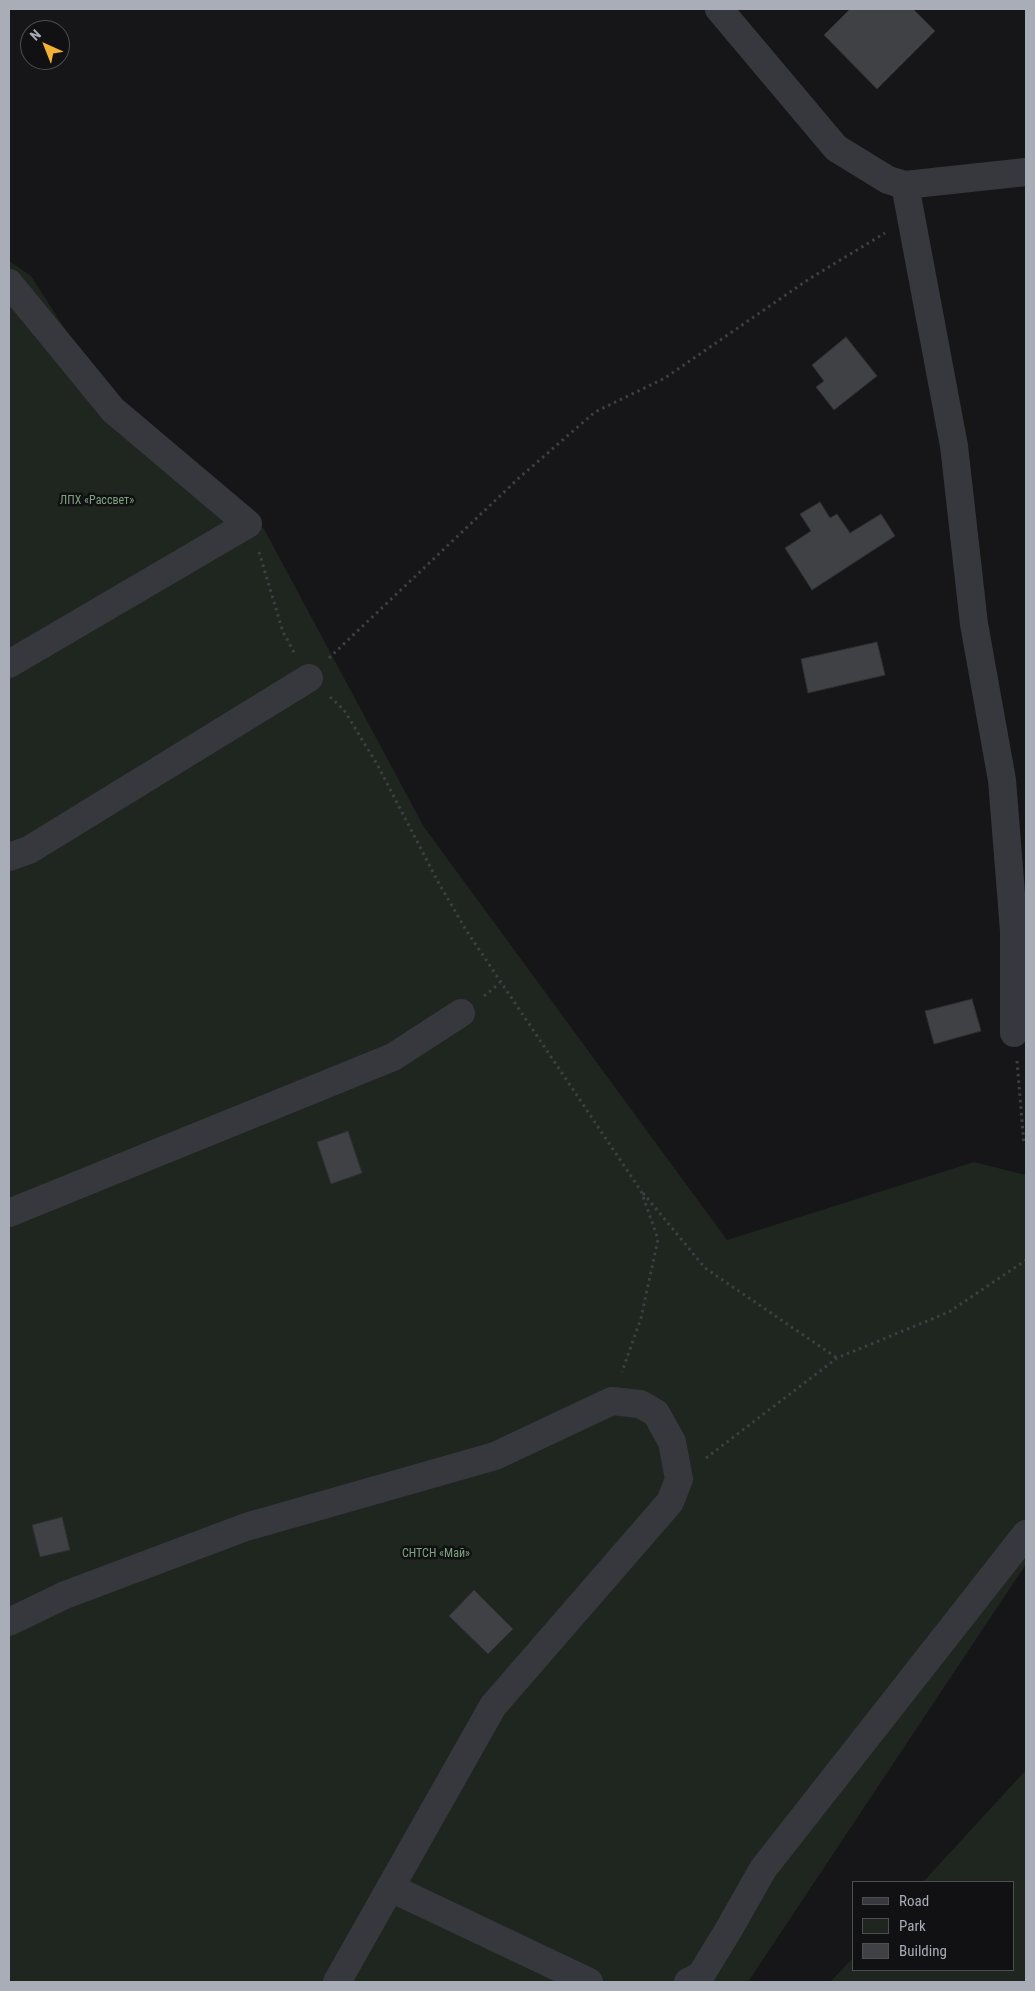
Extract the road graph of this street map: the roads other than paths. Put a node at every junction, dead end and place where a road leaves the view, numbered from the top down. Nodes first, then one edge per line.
1 (719, 9) edge
2 (1026, 172) edge
3 (905, 185) junction
4 (9, 283) edge
5 (9, 664) edge
6 (309, 678) road end
7 (9, 857) edge
8 (461, 1013) dead end
9 (1014, 1033) road end
10 (9, 1213) edge
11 (1026, 1534) edge
12 (9, 1622) edge
13 (391, 1888) junction
14 (337, 1982) edge
15 (589, 1982) edge
16 (688, 1982) edge

1 - 3 lane
2 - 3 lane
3 - 9 lane
4 - 5 lane
6 - 7 lane
8 - 10 lane
11 - 16 lane
12 - 13 lane
13 - 14 lane
13 - 15 lane

